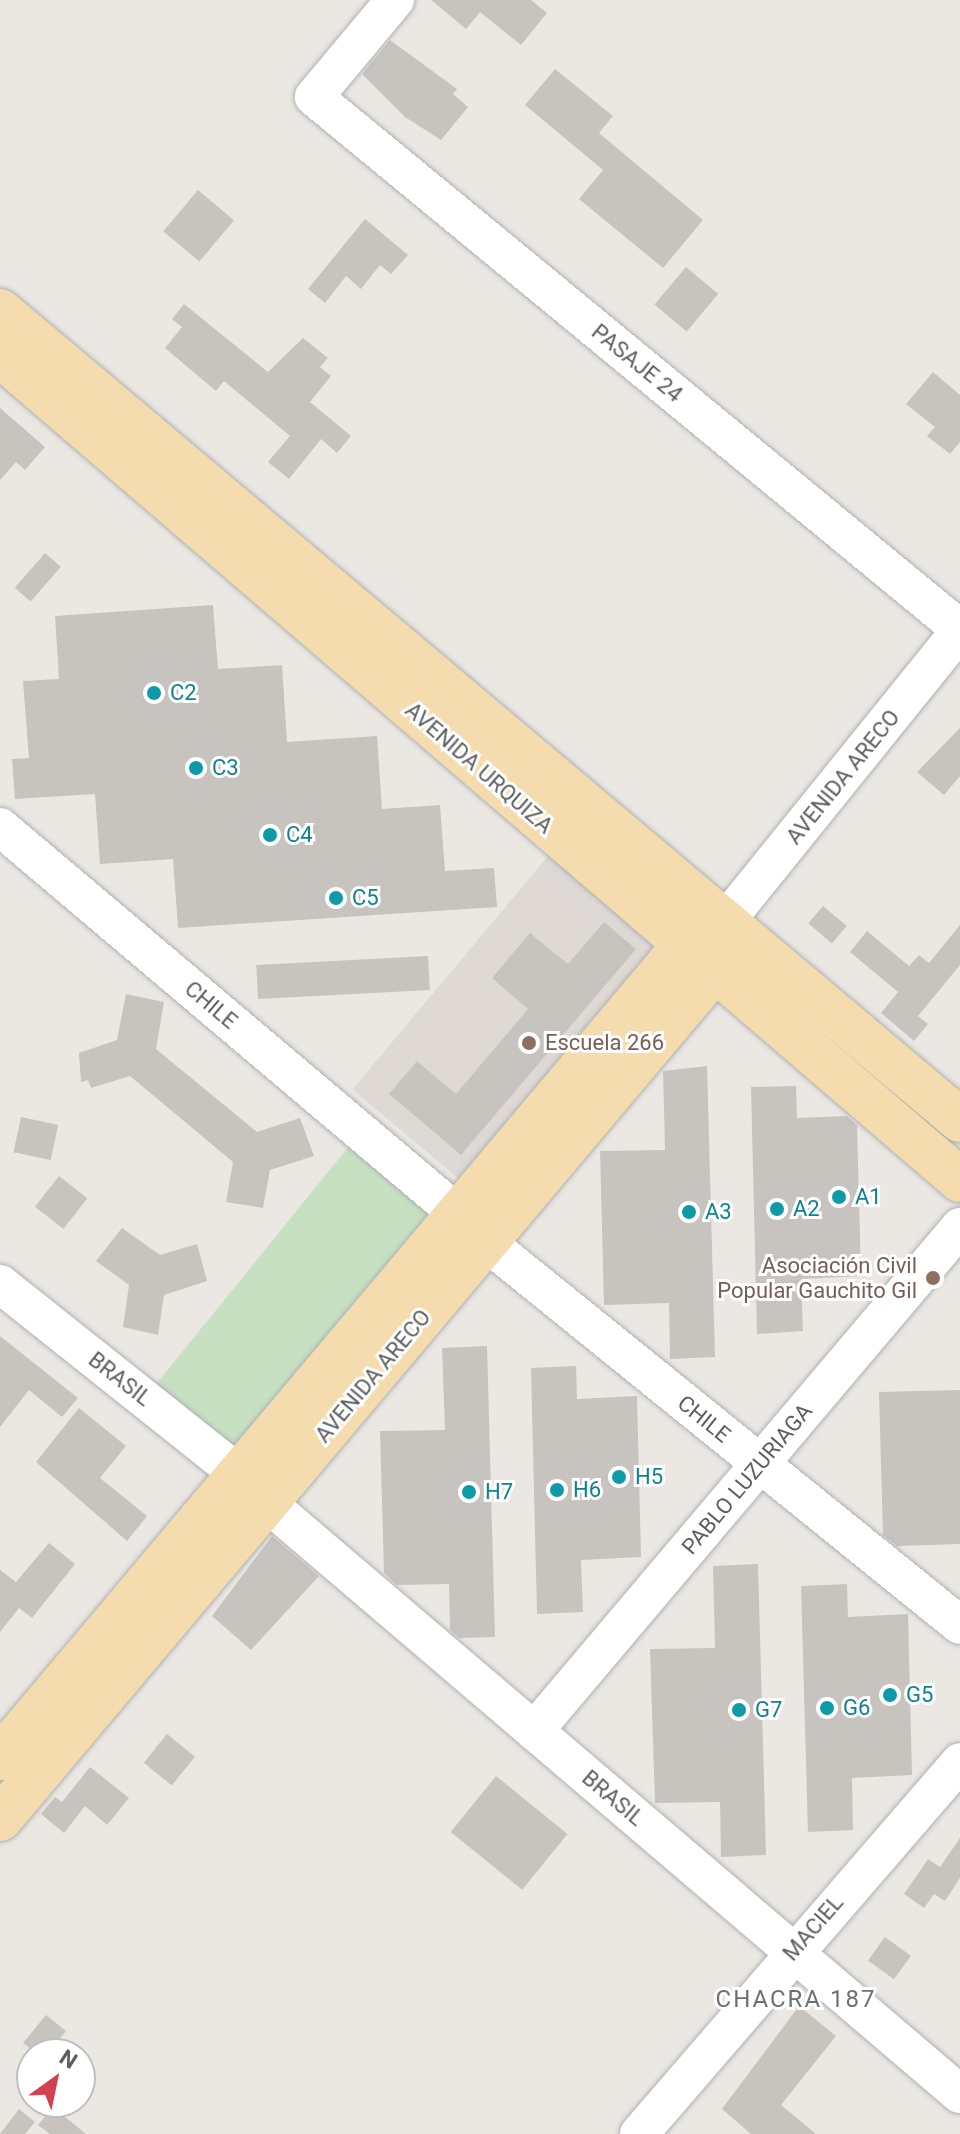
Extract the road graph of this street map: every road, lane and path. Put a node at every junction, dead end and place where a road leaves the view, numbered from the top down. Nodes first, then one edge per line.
1 (395, 0) edge
2 (0, 311) edge
3 (0, 355) edge
4 (960, 630) edge
5 (0, 827) edge
6 (725, 922) junction
7 (698, 959) junction
8 (960, 1120) edge
9 (960, 1180) edge
10 (960, 1227) edge
11 (472, 1228) junction
12 (0, 1284) edge
13 (760, 1464) junction
14 (253, 1488) junction
15 (960, 1625) edge
16 (534, 1731) junction
17 (0, 1758) edge
18 (960, 1762) edge
19 (0, 1819) edge
20 (792, 1950) junction
21 (960, 2094) edge
22 (639, 2134) edge

1 - 4 street, PASAJE 24
2 - 6 main road, AVENIDA URQUIZA
3 - 7 main road, AVENIDA URQUIZA
4 - 6 street, AVENIDA ARECO
5 - 11 street, CHILE
6 - 7 main road, AVENIDA ARECO
6 - 8 main road, AVENIDA URQUIZA
7 - 9 main road, AVENIDA URQUIZA
7 - 11 main road, AVENIDA ARECO
10 - 13 street, PABLO LUZURIAGA
11 - 13 street, CHILE
11 - 14 main road, AVENIDA ARECO
12 - 14 street, BRASIL
13 - 15 street, CHILE
13 - 16 street, PABLO LUZURIAGA
14 - 16 street, BRASIL
14 - 17 main road, AVENIDA ARECO
14 - 19 main road, AVENIDA ARECO
16 - 20 street, BRASIL
18 - 20 street, MACIEL
20 - 21 street, BRASIL
20 - 22 street, MACIEL

